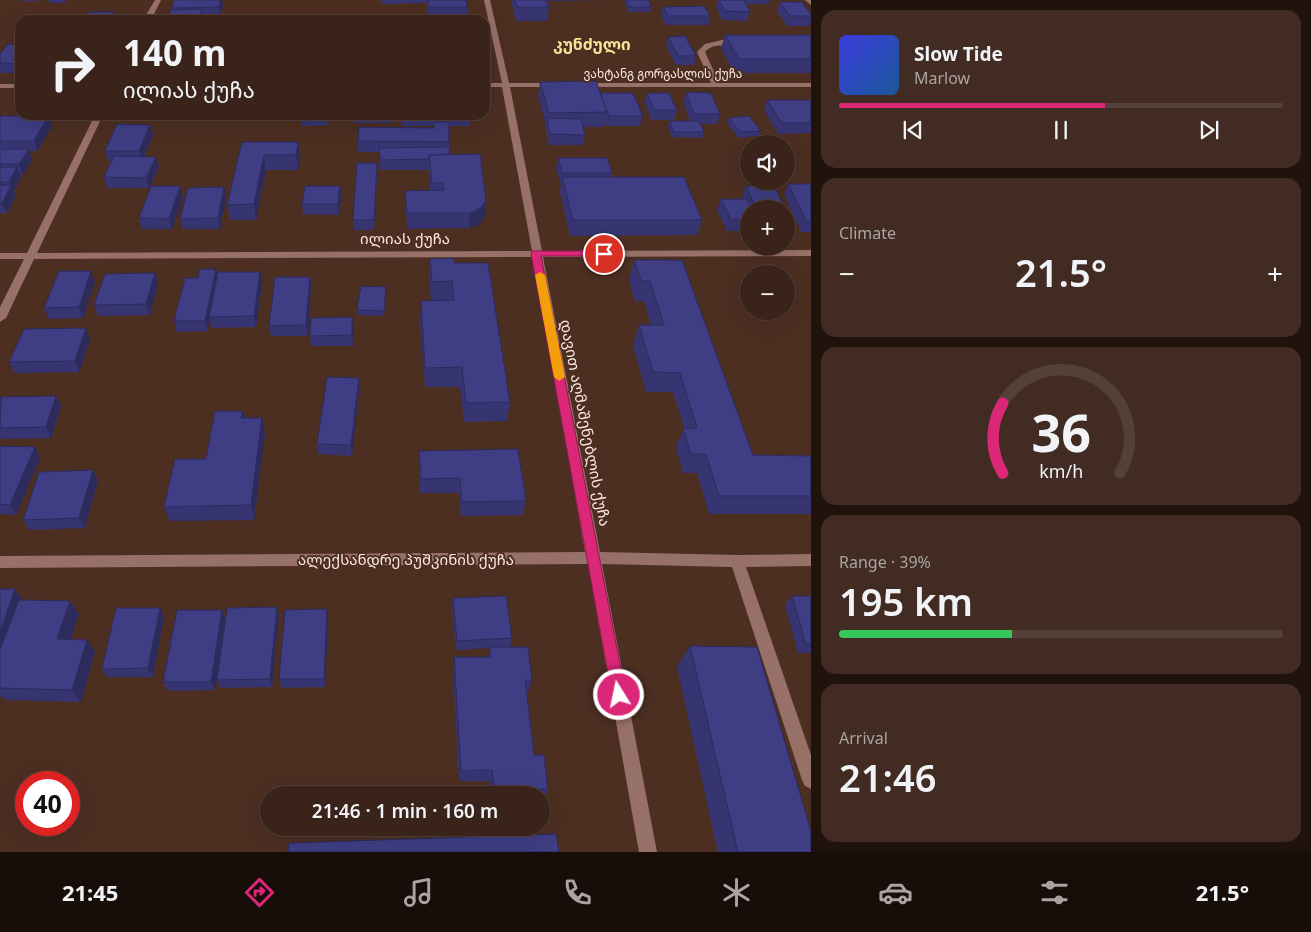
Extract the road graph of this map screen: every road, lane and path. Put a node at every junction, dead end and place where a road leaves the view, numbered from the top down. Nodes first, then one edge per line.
1 (158, 0) edge
2 (487, 0) edge
3 (808, 0) edge
4 (811, 3) edge
5 (150, 15) edge
6 (742, 43) edge
7 (811, 84) edge
8 (490, 85) edge
9 (506, 85) junction
10 (716, 85) junction
11 (0, 86) edge
12 (15, 86) edge
13 (97, 120) edge
14 (536, 254) junction
15 (811, 254) edge
16 (31, 255) junction
17 (0, 256) edge
18 (0, 318) edge
19 (594, 558) junction
20 (811, 560) edge
21 (737, 561) junction
22 (0, 562) edge
23 (811, 780) edge
24 (648, 852) edge

1 - 5 street
2 - 9 street, დავით აღმაშენებლის ქუჩა
3 - 4 street
6 - 10 street
7 - 10 street, ვახტანგ გორგასლის ქუჩა
8 - 9 street, ვახტანგ გორგასლის ქუჩა
9 - 10 street, ვახტანგ გორგასლის ქუჩა
9 - 14 street, დავით აღმაშენებლის ქუჩა
11 - 12 street
13 - 16 street
14 - 15 street, ილიას ქუჩა
14 - 16 street, ილიას ქუჩა
14 - 19 street, დავით აღმაშენებლის ქუჩა
16 - 17 street, ილიას ქუჩა
16 - 18 street
19 - 21 street, ალექსანდრე პუშკინის ქუჩა
19 - 22 street, ალექსანდრე პუშკინის ქუჩა
19 - 24 street, დავით აღმაშენებლის ქუჩა
20 - 21 street, ალექსანდრე პუშკინის ქუჩა
21 - 23 street

